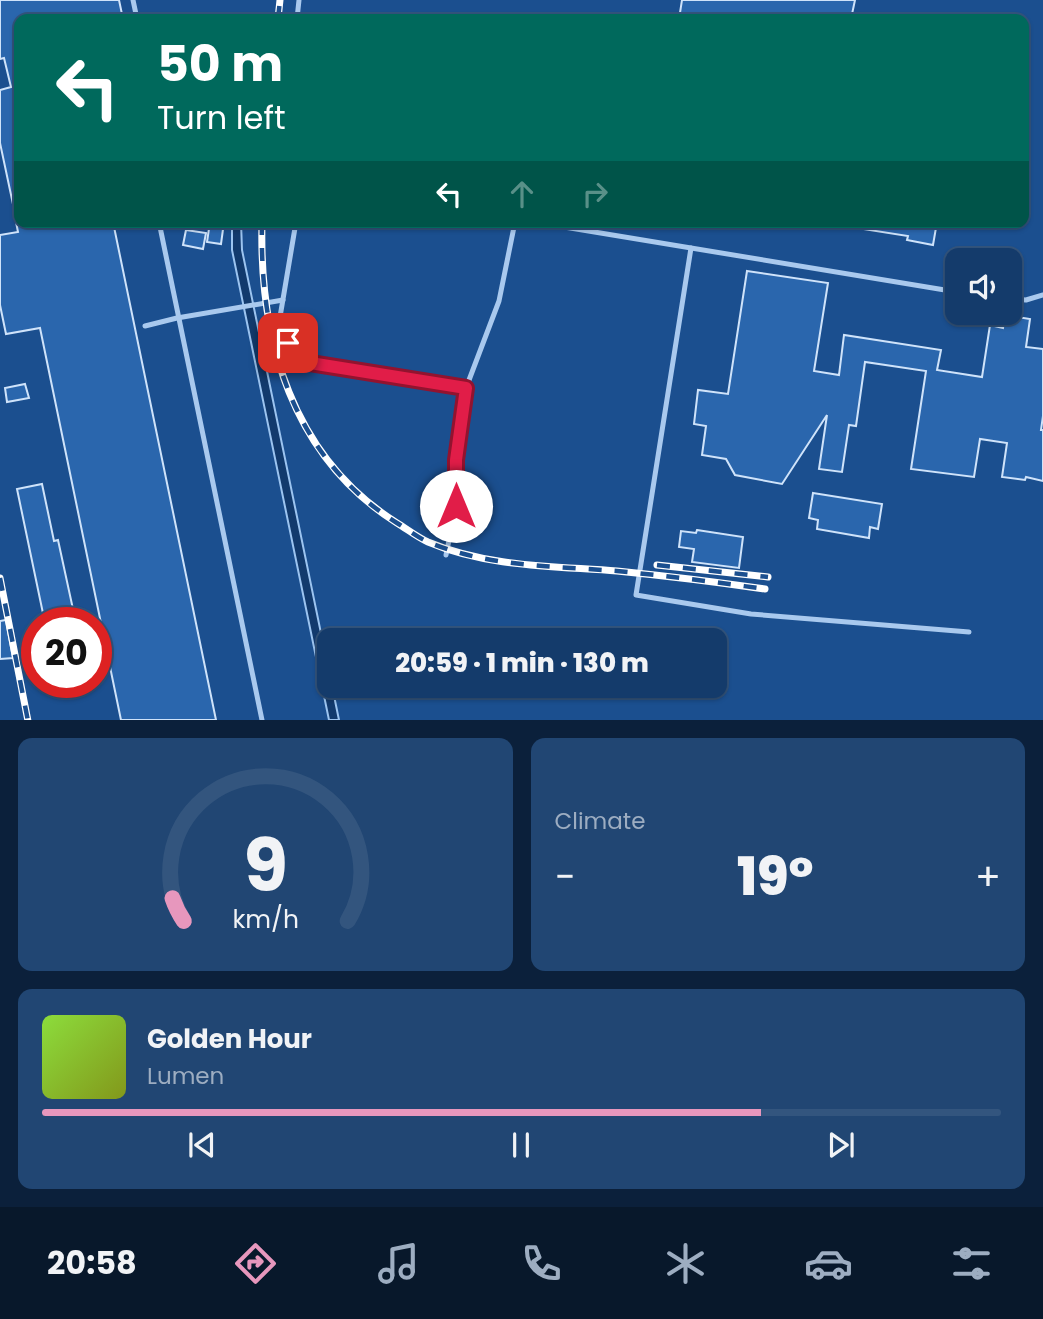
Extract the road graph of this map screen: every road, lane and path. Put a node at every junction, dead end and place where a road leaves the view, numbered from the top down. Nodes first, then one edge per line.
1 (160, 228) edge
2 (295, 228) edge
3 (514, 228) edge
4 (570, 228) edge
5 (691, 248) junction
6 (945, 290) edge
7 (1043, 295) edge
8 (283, 300) junction
9 (1022, 300) edge
10 (177, 318) junction
11 (145, 326) dead end
12 (466, 388) junction
13 (446, 555) dead end
14 (968, 632) dead end
15 (262, 720) edge

1 - 10 lane
2 - 8 lane
3 - 12 lane
4 - 5 lane
5 - 6 lane
5 - 14 lane
7 - 9 lane
8 - 10 lane
8 - 12 lane
10 - 11 lane
10 - 15 lane
12 - 13 lane

